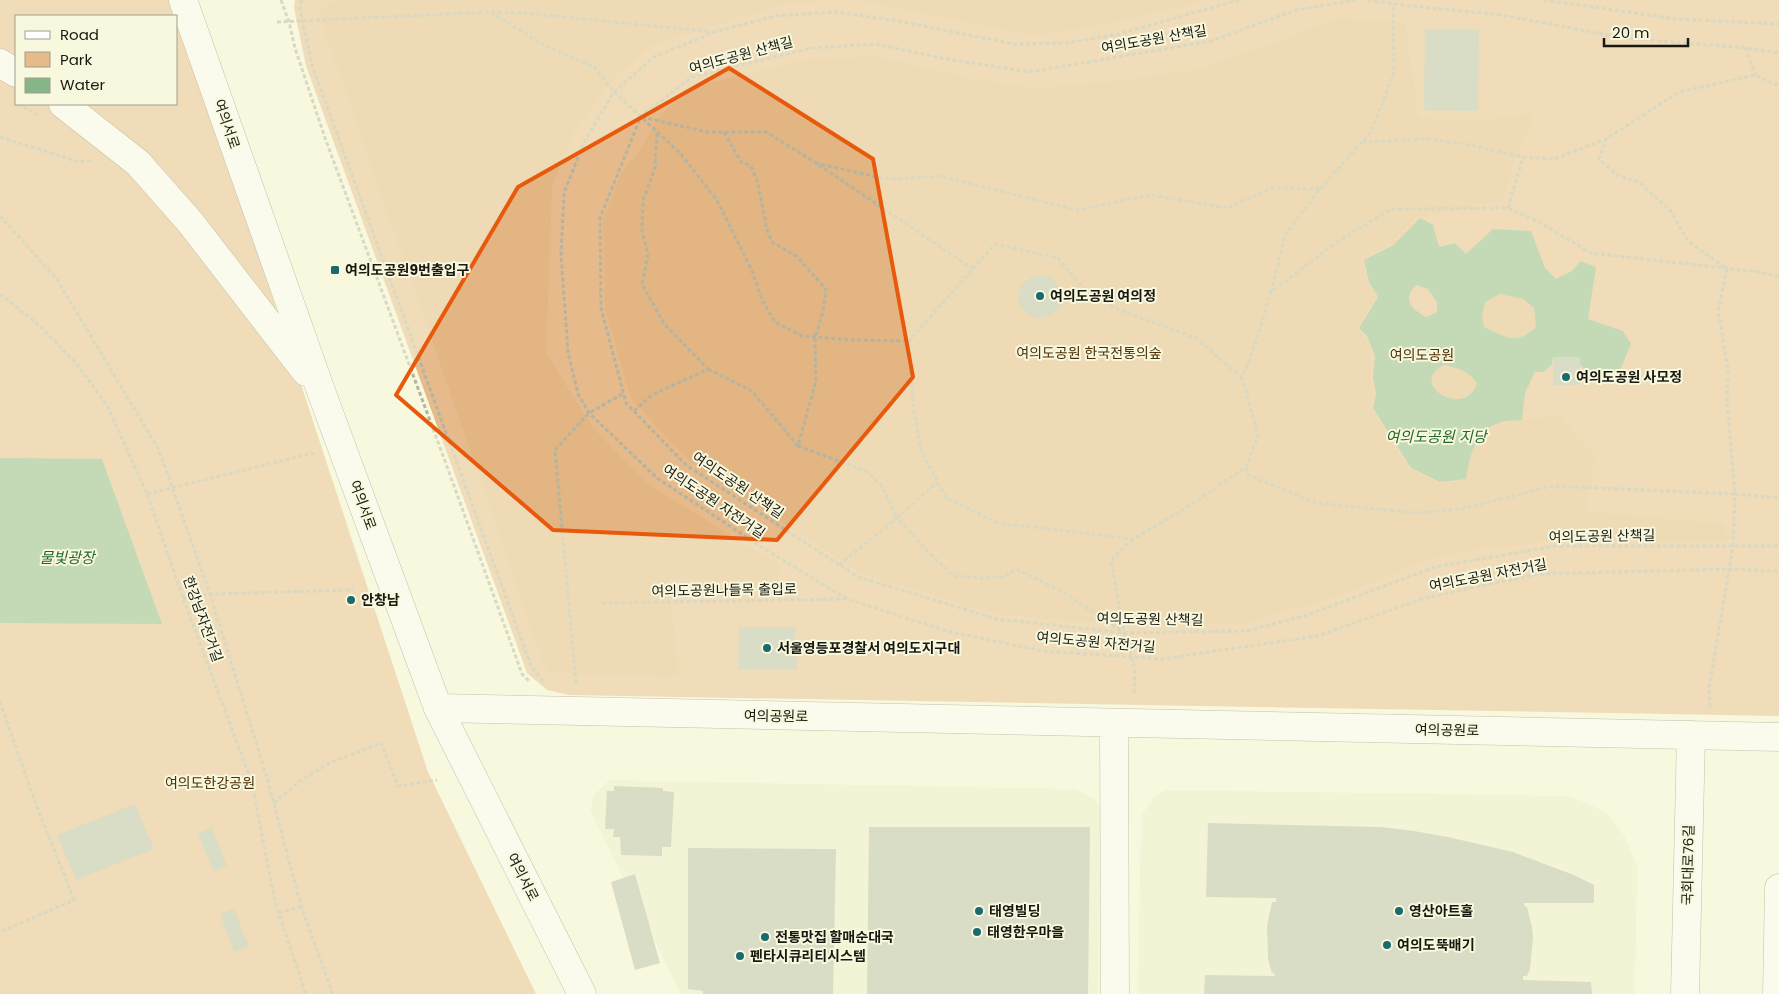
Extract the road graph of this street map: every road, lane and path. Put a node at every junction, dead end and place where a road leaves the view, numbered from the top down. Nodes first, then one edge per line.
1 (183, 0) edge
2 (281, 0) edge
3 (300, 0) edge
4 (1239, 0) edge
5 (1356, 0) edge
6 (1368, 0) edge
7 (1544, 0) edge
8 (1393, 4) junction
9 (491, 12) junction
10 (277, 22) dead end
11 (289, 22) junction
12 (1779, 24) edge
13 (715, 32) junction
14 (1746, 48) junction
15 (1779, 53) edge
16 (0, 63) edge
17 (15, 72) edge
18 (1755, 75) junction
19 (1779, 86) edge
20 (614, 92) junction
21 (64, 105) edge
22 (641, 116) junction
23 (657, 131) junction
24 (724, 132) junction
25 (0, 137) edge
26 (1606, 139) junction
27 (1362, 142) junction
28 (1523, 158) junction
29 (94, 162) dead end
30 (816, 163) junction
31 (1320, 189) junction
32 (1508, 208) junction
33 (0, 216) edge
34 (973, 269) junction
35 (1727, 269) junction
36 (1779, 277) edge
37 (1270, 293) junction
38 (0, 294) edge
39 (815, 337) junction
40 (908, 341) junction
41 (708, 369) junction
42 (1242, 378) junction
43 (321, 391) junction
44 (624, 393) junction
45 (634, 411) junction
46 (589, 412) junction
47 (341, 446) junction
48 (798, 446) junction
49 (1246, 467) junction
50 (938, 482) junction
51 (172, 488) junction
52 (147, 494) junction
53 (1736, 494) junction
54 (1779, 498) edge
55 (897, 518) junction
56 (1133, 539) junction
57 (1733, 546) junction
58 (1779, 546) edge
59 (838, 565) junction
60 (1729, 569) junction
61 (1779, 570) edge
62 (353, 590) dead end
63 (210, 594) junction
64 (183, 598) junction
65 (848, 599) junction
66 (602, 603) dead end
67 (1124, 633) junction
68 (1130, 656) junction
69 (1136, 681) dead end
70 (546, 685) dead end
71 (536, 687) dead end
72 (0, 702) edge
73 (438, 708) junction
74 (579, 712) junction
75 (1114, 723) junction
76 (1700, 735) junction
77 (1779, 737) edge
78 (437, 780) dead end
79 (274, 803) junction
80 (1779, 888) edge
81 (302, 906) junction
82 (279, 913) junction
83 (0, 932) edge
84 (306, 994) edge
85 (333, 994) edge
86 (582, 994) edge
87 (1115, 994) edge
88 (1685, 994) edge
89 (1776, 994) edge

1 - 43 street, 여의서로
2 - 11 path
3 - 70 path
4 - 13 path, 여의도공원 자전거길
5 - 22 path, 여의도공원 산책길
6 - 8 path
7 - 12 path
8 - 14 path
8 - 27 path
9 - 11 path
9 - 13 path
9 - 20 path
10 - 11 path
11 - 71 path
13 - 20 path, 여의도공원 자전거길
14 - 15 path
14 - 18 path
16 - 17 street
18 - 19 path
18 - 26 path
20 - 22 path
20 - 46 path, 여의도공원 자전거길
21 - 43 street
22 - 23 path
22 - 24 path
22 - 44 path, 여의도공원 산책길
23 - 39 path
23 - 41 path
24 - 30 path
24 - 39 path
25 - 29 path
26 - 28 path
26 - 35 path
27 - 28 path
27 - 31 path
28 - 32 path
30 - 31 path
30 - 34 path
31 - 37 path
32 - 35 path
32 - 37 path
33 - 51 path
34 - 40 path
34 - 42 path
35 - 36 path
35 - 53 path
37 - 42 path
38 - 52 path, 한강남자전거길
39 - 40 path
39 - 48 path
40 - 50 path
41 - 45 path
41 - 48 path
42 - 49 path
43 - 47 street, 여의서로
44 - 45 path, 여의도공원 산책길
44 - 46 path
45 - 59 path, 여의도공원 산책길
46 - 65 path, 여의도공원 자전거길
46 - 74 path
47 - 51 path
47 - 73 street, 여의서로
48 - 55 path
49 - 53 path
49 - 56 path
50 - 55 path
50 - 56 path
51 - 52 path
51 - 63 path
52 - 64 path, 한강남자전거길
53 - 54 path
53 - 57 path
55 - 59 path
55 - 67 path
56 - 67 path
57 - 58 path, 여의도공원 산책길
57 - 60 path
57 - 67 path, 여의도공원 산책길
59 - 67 path, 여의도공원 산책길
60 - 61 path, 여의도공원 자전거길
60 - 68 path, 여의도공원 자전거길
60 - 76 path
62 - 63 path
63 - 64 path
63 - 79 path
64 - 82 path, 한강남자전거길
65 - 66 path, 여의도공원나들목 출입로
65 - 68 path, 여의도공원 자전거길
67 - 68 path
68 - 69 path
72 - 83 path
73 - 74 street, 여의공원로
73 - 86 street, 여의서로
74 - 75 street, 여의공원로
75 - 76 street, 여의공원로
75 - 87 street
76 - 77 street, 여의공원로
76 - 88 street, 국회대로76길
78 - 79 path
79 - 81 path
80 - 89 street
81 - 82 path
81 - 85 path
82 - 84 path, 한강남자전거길

